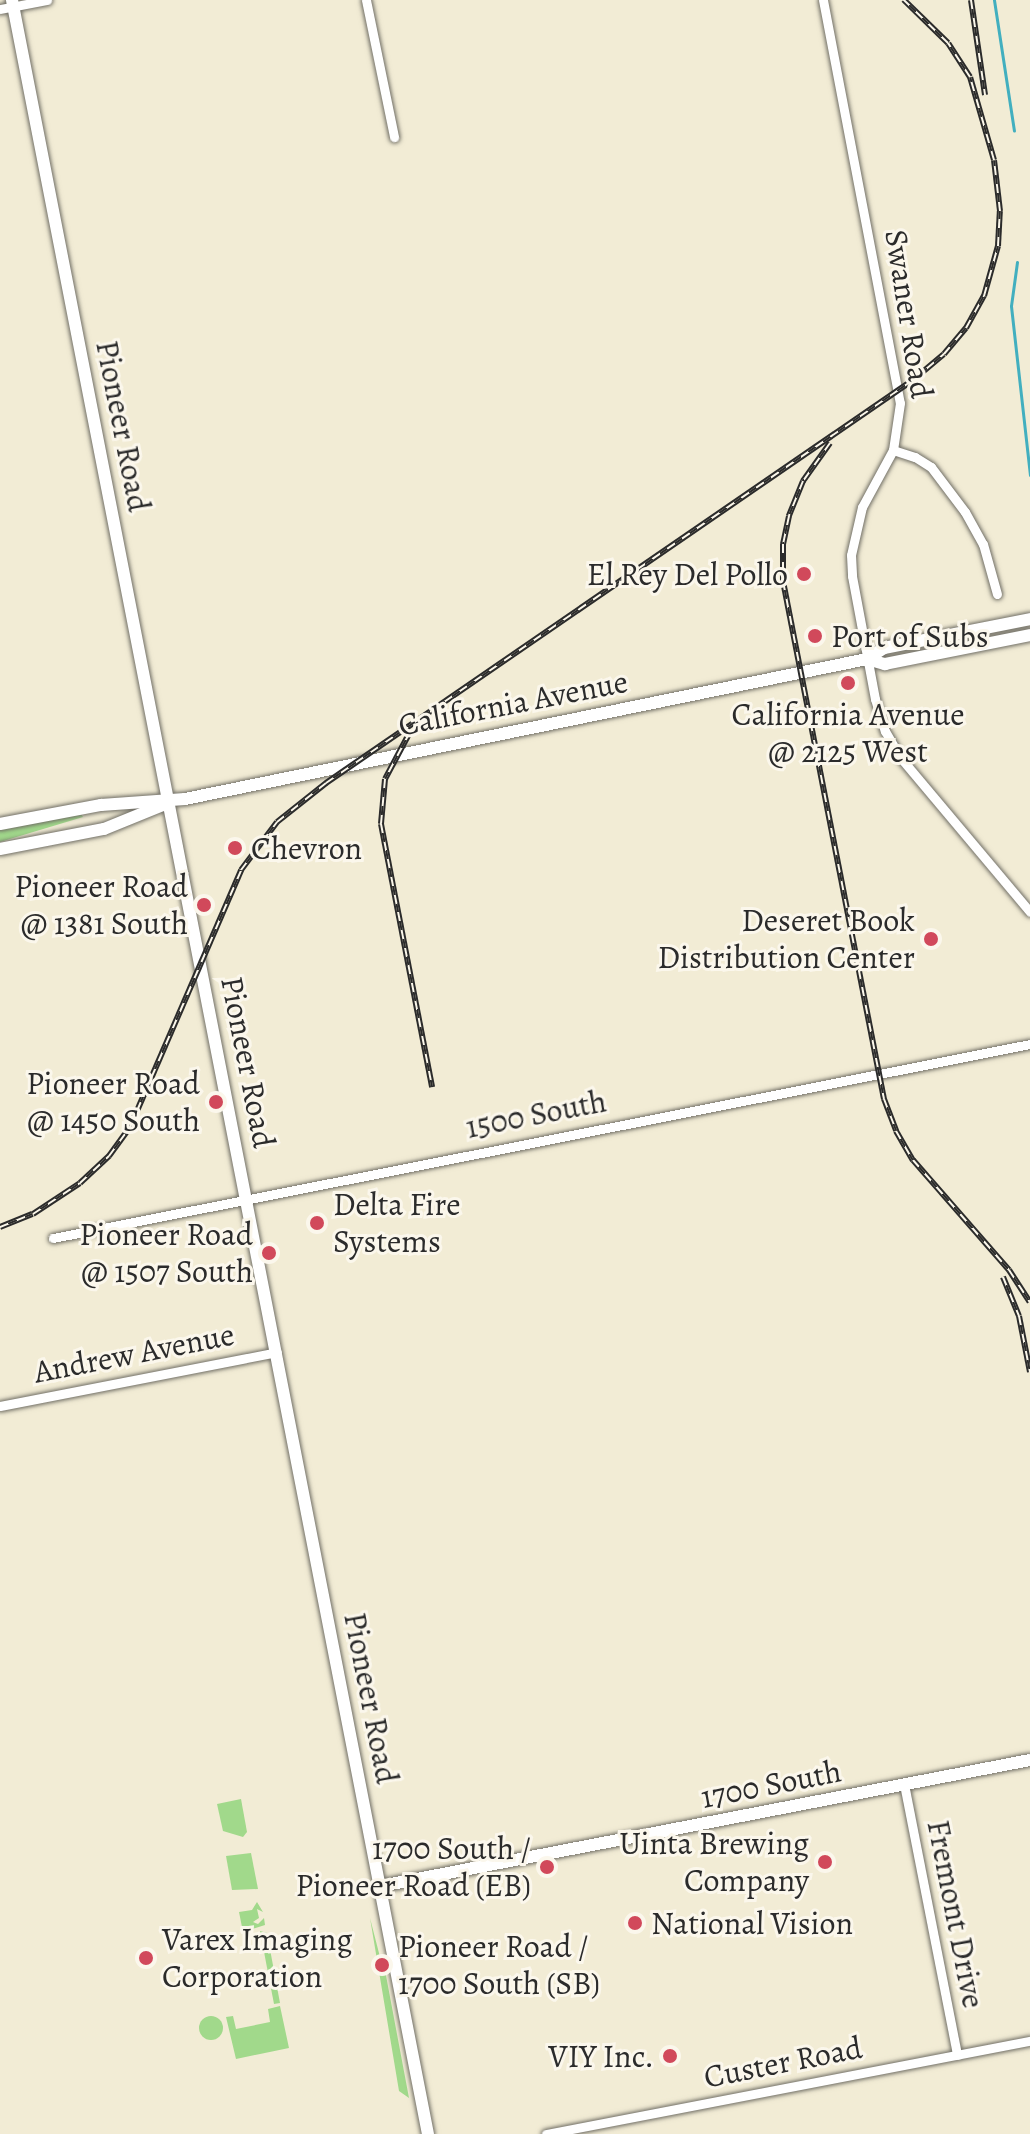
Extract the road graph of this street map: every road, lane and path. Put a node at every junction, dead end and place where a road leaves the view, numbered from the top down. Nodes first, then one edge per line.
1 (47, 0) edge
2 (366, 0) edge
3 (823, 0) edge
4 (13, 3) edge
5 (0, 9) edge
6 (394, 137) dead end
7 (893, 450) junction
8 (997, 594) dead end
9 (1030, 619) edge
10 (1030, 635) edge
11 (867, 659) junction
12 (171, 801) junction
13 (0, 824) edge
14 (0, 849) edge
15 (1030, 912) edge
16 (1030, 1044) edge
17 (247, 1196) junction
18 (53, 1238) dead end
19 (277, 1352) junction
20 (0, 1406) edge
21 (1030, 1760) edge
22 (904, 1784) junction
23 (381, 1886) junction
24 (1030, 2041) edge
25 (957, 2055) junction
26 (428, 2134) edge
27 (546, 2134) edge

1 - 4 street
2 - 6 street
3 - 7 street, Swaner Road
4 - 5 street
4 - 12 main road, Pioneer Road
7 - 8 street
7 - 11 street, Swaner Road
9 - 11 main road, California Avenue
10 - 11 main road, California Avenue
11 - 12 main road, California Avenue
11 - 15 street, Swaner Road
12 - 13 main road, California Avenue
12 - 14 main road, California Avenue
12 - 17 main road, Pioneer Road
16 - 17 street, 1500 South
17 - 18 street, 1500 South
17 - 19 main road, Pioneer Road
19 - 20 street, Andrew Avenue
19 - 23 main road, Pioneer Road
21 - 22 main road, 1700 South
22 - 23 main road, 1700 South
22 - 25 street, Fremont Drive
23 - 26 main road, Pioneer Road
24 - 25 street, Custer Road
25 - 27 street, Custer Road

